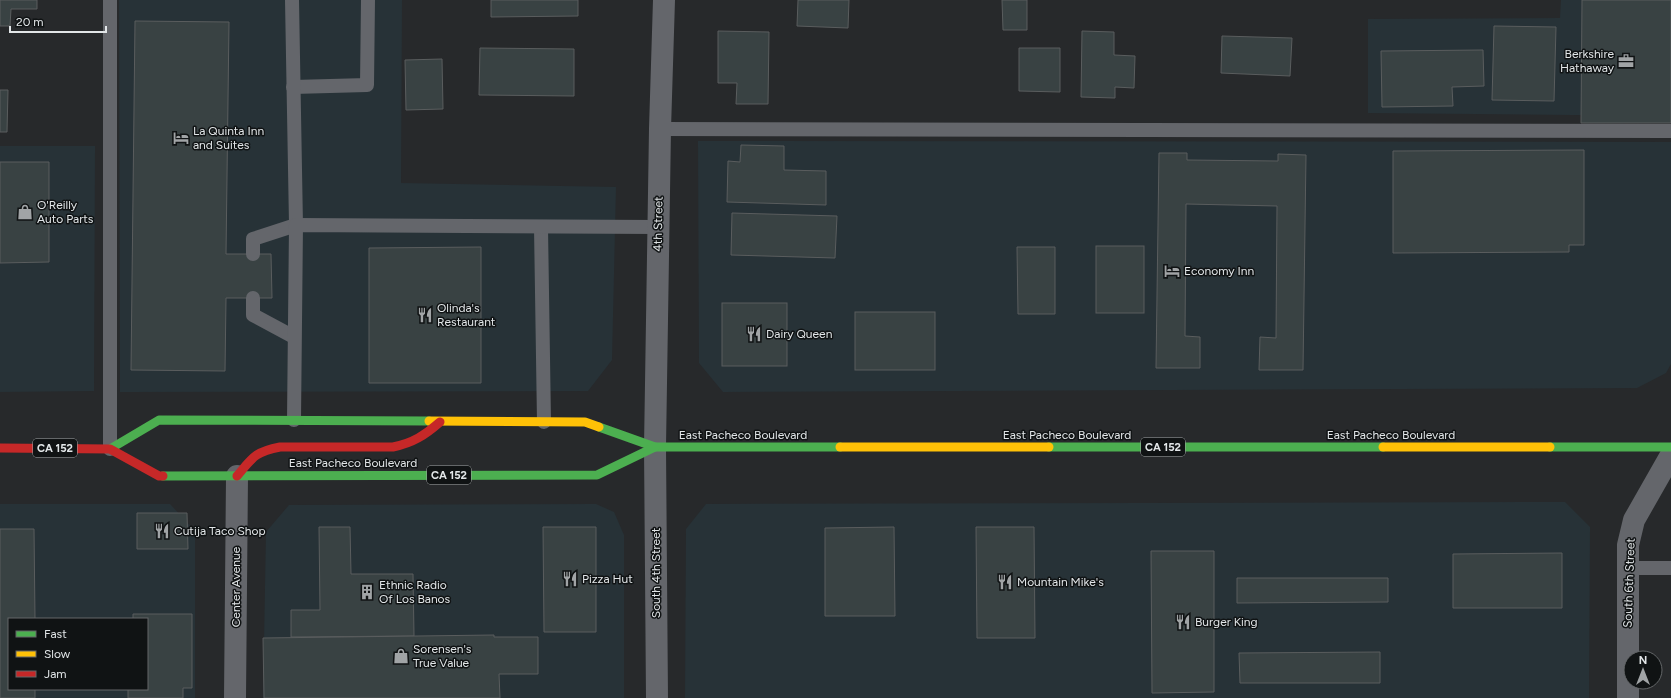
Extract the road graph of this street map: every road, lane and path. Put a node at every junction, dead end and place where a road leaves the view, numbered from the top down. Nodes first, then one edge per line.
1 (110, 0) edge
2 (292, 0) edge
3 (368, 0) edge
4 (664, 0) edge
5 (293, 86) junction
6 (660, 129) junction
7 (1671, 131) edge
8 (296, 225) junction
9 (541, 227) junction
10 (658, 227) junction
11 (253, 254) dead end
12 (253, 298) dead end
13 (294, 337) junction
14 (294, 420) junction
15 (440, 422) junction
16 (544, 422) junction
17 (0, 448) edge
18 (655, 448) junction
19 (1671, 448) edge
20 (110, 449) junction
21 (1671, 455) edge
22 (237, 476) junction
23 (1628, 568) junction
24 (1671, 568) edge
25 (235, 698) edge
26 (657, 698) edge
27 (1628, 698) edge

1 - 20 lane
2 - 5 lane
3 - 5 lane
4 - 6 street, 4th Street
5 - 8 lane
6 - 7 lane
6 - 10 street, 4th Street
8 - 9 lane
8 - 11 lane
8 - 13 lane
9 - 10 lane
9 - 16 lane
10 - 18 street, 4th Street
12 - 13 lane
13 - 14 lane
14 - 15 highway, East Pacheco Boulevard / CA 152
14 - 20 highway, East Pacheco Boulevard / CA 152
15 - 16 highway, East Pacheco Boulevard / CA 152
15 - 22 highway
16 - 18 highway, East Pacheco Boulevard / CA 152
17 - 20 highway, CA 152
18 - 19 highway, East Pacheco Boulevard / CA 152
18 - 22 highway, East Pacheco Boulevard / CA 152
18 - 26 street, South 4th Street
20 - 22 highway, CA 152
21 - 23 street, South 6th Street
22 - 25 street, Center Avenue
23 - 24 lane
23 - 27 street, South 6th Street

